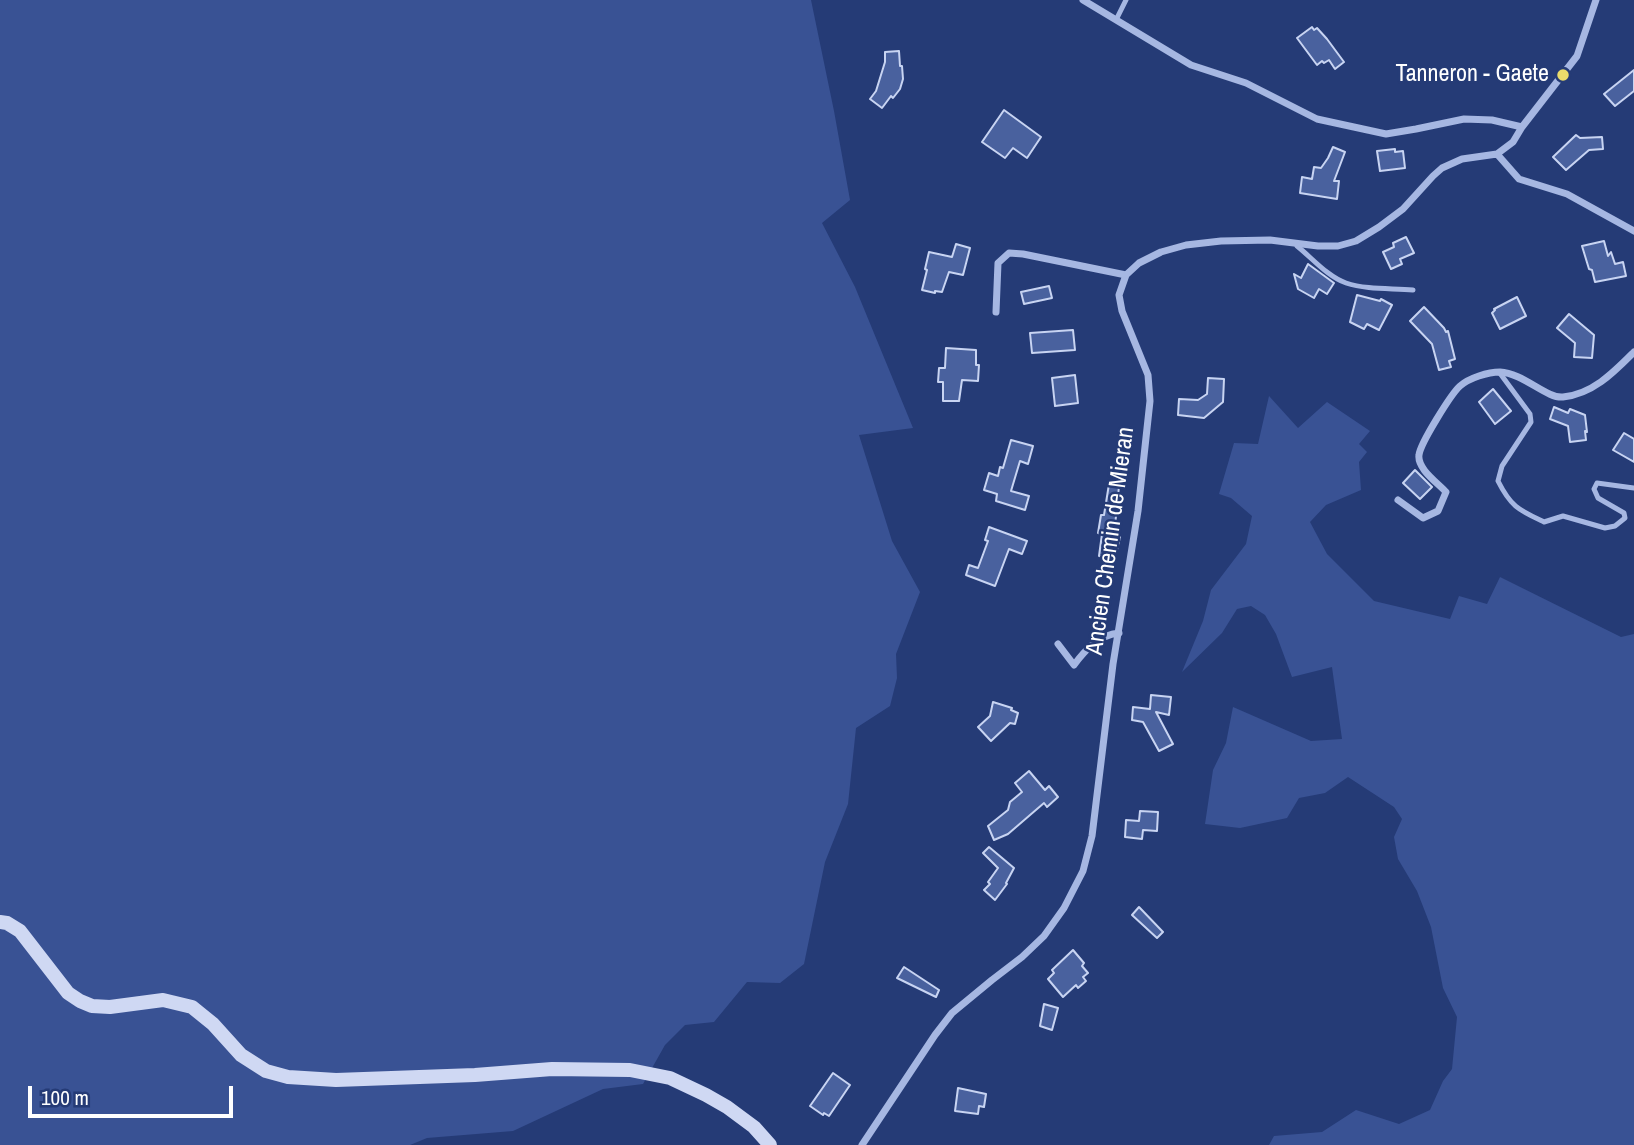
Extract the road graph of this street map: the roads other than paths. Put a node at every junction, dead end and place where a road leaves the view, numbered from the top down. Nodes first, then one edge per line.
1 (1083, 0) edge
2 (1126, 0) edge
3 (1596, 0) edge
4 (1116, 20) junction
5 (1522, 127) junction
6 (1497, 154) junction
7 (1634, 231) edge
8 (1296, 243) junction
9 (1126, 275) junction
10 (1413, 290) dead end
11 (996, 312) dead end
12 (1634, 352) edge
13 (1499, 372) junction
14 (1634, 488) edge
15 (1398, 499) dead end
16 (1119, 633) junction
17 (1058, 644) dead end
18 (0, 922) edge
19 (770, 1145) edge
20 (862, 1145) edge

1 - 4 street
2 - 4 lane
3 - 5 street
4 - 5 street
5 - 6 street
6 - 7 street
6 - 8 street
8 - 9 street
8 - 10 lane
9 - 11 street
9 - 16 street, Ancien Chemin de Mieran
12 - 13 street
13 - 14 lane
13 - 15 street
16 - 17 street
16 - 20 street, Ancien Chemin de Mieran
18 - 19 street

